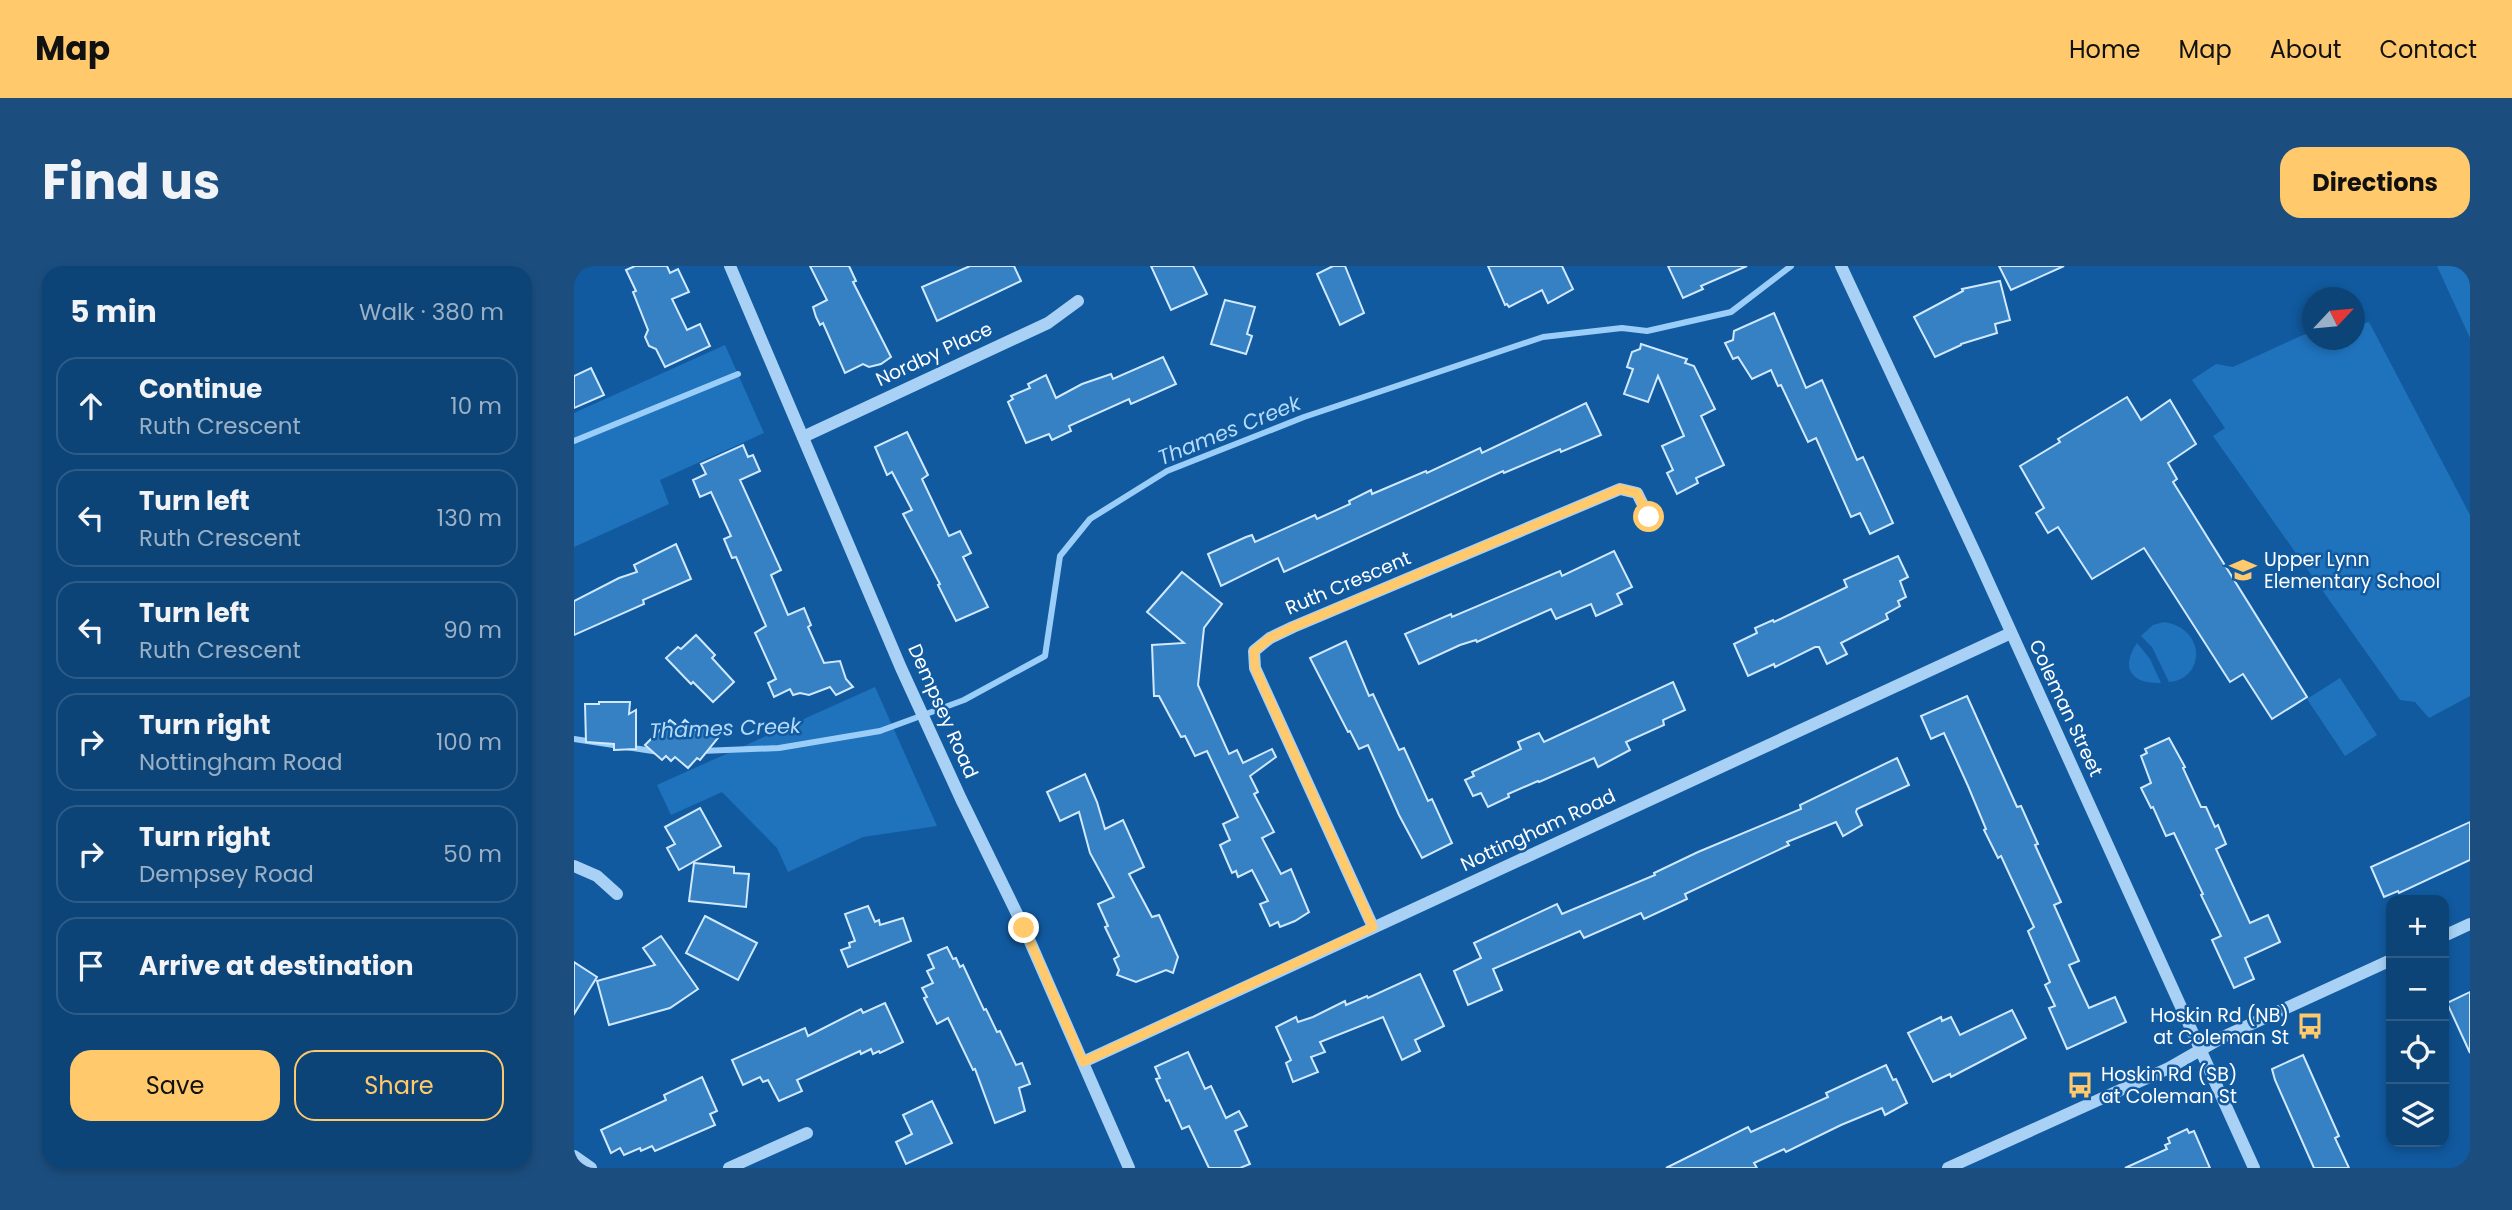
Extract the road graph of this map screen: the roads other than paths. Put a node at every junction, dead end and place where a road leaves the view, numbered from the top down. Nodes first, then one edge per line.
1 (730, 266) edge
2 (1841, 266) edge
3 (1078, 301) dead end
4 (803, 437) junction
5 (1649, 517) dead end
6 (2011, 634) junction
7 (574, 866) edge
8 (617, 894) dead end
9 (2470, 924) edge
10 (1373, 927) junction
11 (2449, 934) edge
12 (2386, 962) edge
13 (2202, 1050) junction
14 (1083, 1062) junction
15 (807, 1133) dead end
16 (574, 1156) edge
17 (591, 1168) edge
18 (729, 1168) edge
19 (1129, 1168) edge
20 (1948, 1168) edge
21 (2254, 1168) edge

1 - 4 street, Dempsey Road
2 - 6 street, Coleman Street
3 - 4 street, Nordby Place
4 - 14 street, Dempsey Road
5 - 10 street, Ruth Crescent
6 - 10 street, Nottingham Road
6 - 13 street, Coleman Street
7 - 8 street
9 - 11 street
10 - 14 street, Nottingham Road
12 - 13 street
13 - 20 street
13 - 21 street, Coleman Street
14 - 19 street, Dempsey Road
15 - 18 street
16 - 17 street

